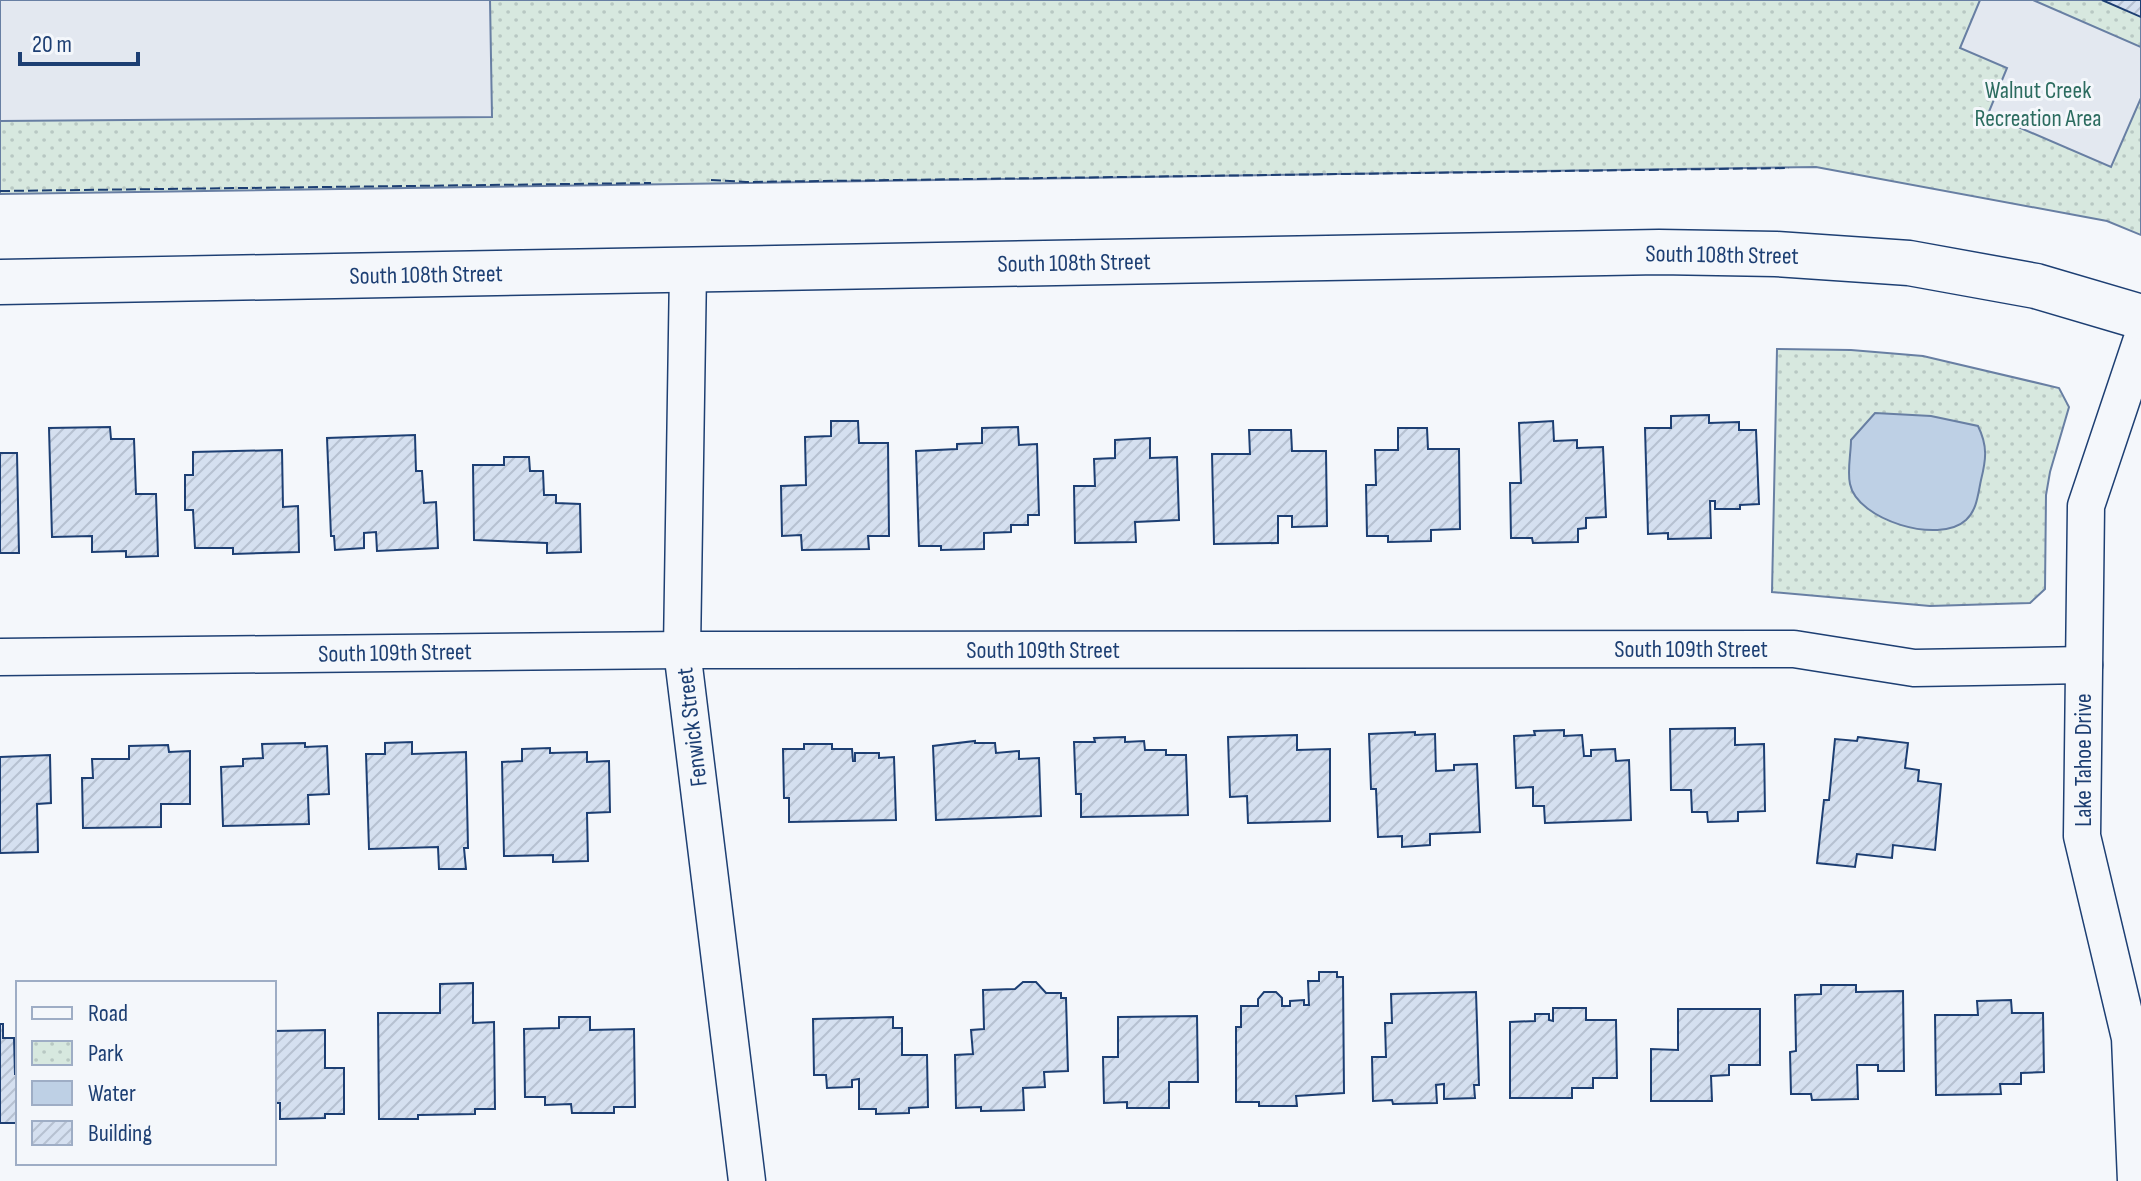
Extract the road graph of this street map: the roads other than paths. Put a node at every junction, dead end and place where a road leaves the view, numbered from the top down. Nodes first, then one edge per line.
1 (688, 270) junction
2 (0, 282) edge
3 (2141, 317) edge
4 (2141, 342) edge
5 (682, 650) junction
6 (0, 657) edge
7 (2084, 665) junction
8 (747, 1181) edge
9 (2136, 1181) edge

1 - 2 street, South 108th Street
1 - 3 street, South 108th Street
1 - 5 street, Fenwick Street
4 - 7 street, Lake Tahoe Drive
5 - 6 street, South 109th Street
5 - 7 street, South 109th Street
5 - 8 street, Fenwick Street
7 - 9 street, Lake Tahoe Drive

